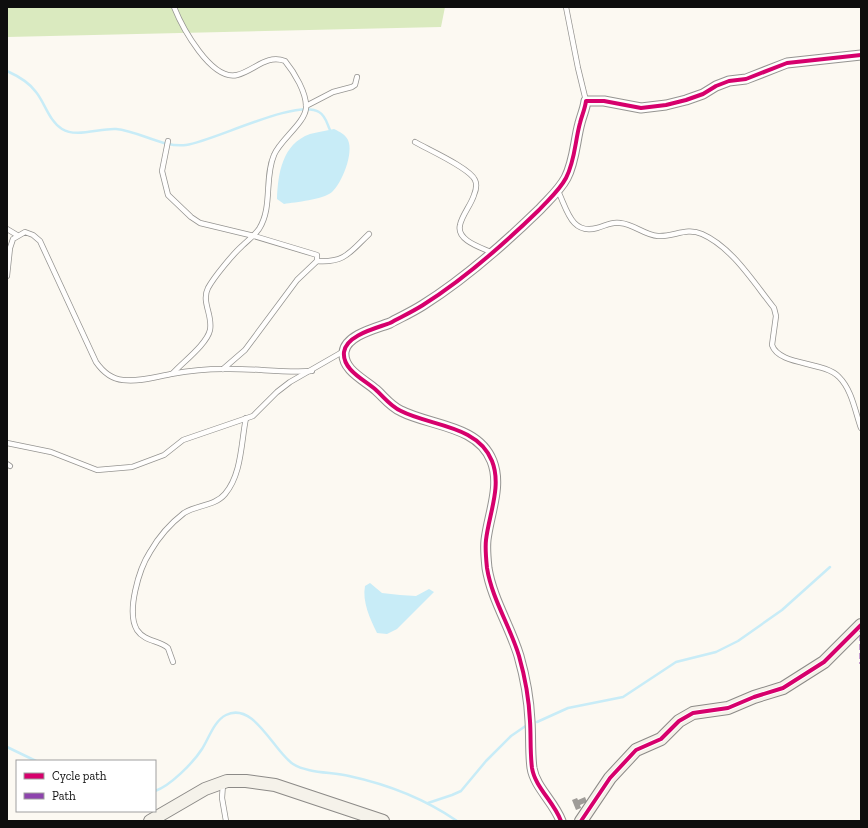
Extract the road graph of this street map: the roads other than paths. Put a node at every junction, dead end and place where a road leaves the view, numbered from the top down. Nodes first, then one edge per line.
1 (174, 7) edge
2 (566, 7) edge
3 (861, 54) edge
4 (357, 77) dead end
5 (586, 101) junction
6 (306, 106) junction
7 (168, 141) dead end
8 (415, 142) dead end
9 (558, 191) junction
10 (7, 229) edge
11 (369, 234) dead end
12 (17, 235) junction
13 (254, 236) junction
14 (493, 253) junction
15 (317, 261) junction
16 (7, 276) edge
17 (344, 351) junction
18 (223, 369) junction
19 (312, 371) junction
20 (173, 373) junction
21 (246, 418) junction
22 (861, 428) edge
23 (7, 443) edge
24 (861, 625) edge
25 (173, 662) dead end
26 (223, 782) junction
27 (150, 821) edge
28 (226, 821) edge
29 (383, 821) edge
30 (561, 821) edge
31 (581, 821) edge

1 - 6 lane
2 - 5 lane
3 - 5 street
4 - 6 lane
5 - 9 street
6 - 13 lane
7 - 13 lane
8 - 14 lane
9 - 14 street
9 - 22 lane
10 - 12 lane
11 - 15 lane
12 - 16 lane
12 - 20 lane
13 - 15 lane
13 - 20 lane
14 - 17 street
15 - 18 lane
17 - 19 lane
17 - 30 street
18 - 19 lane
18 - 20 lane
19 - 21 lane
21 - 23 lane
21 - 25 lane
24 - 31 street
26 - 27 street
26 - 28 lane
26 - 29 street

